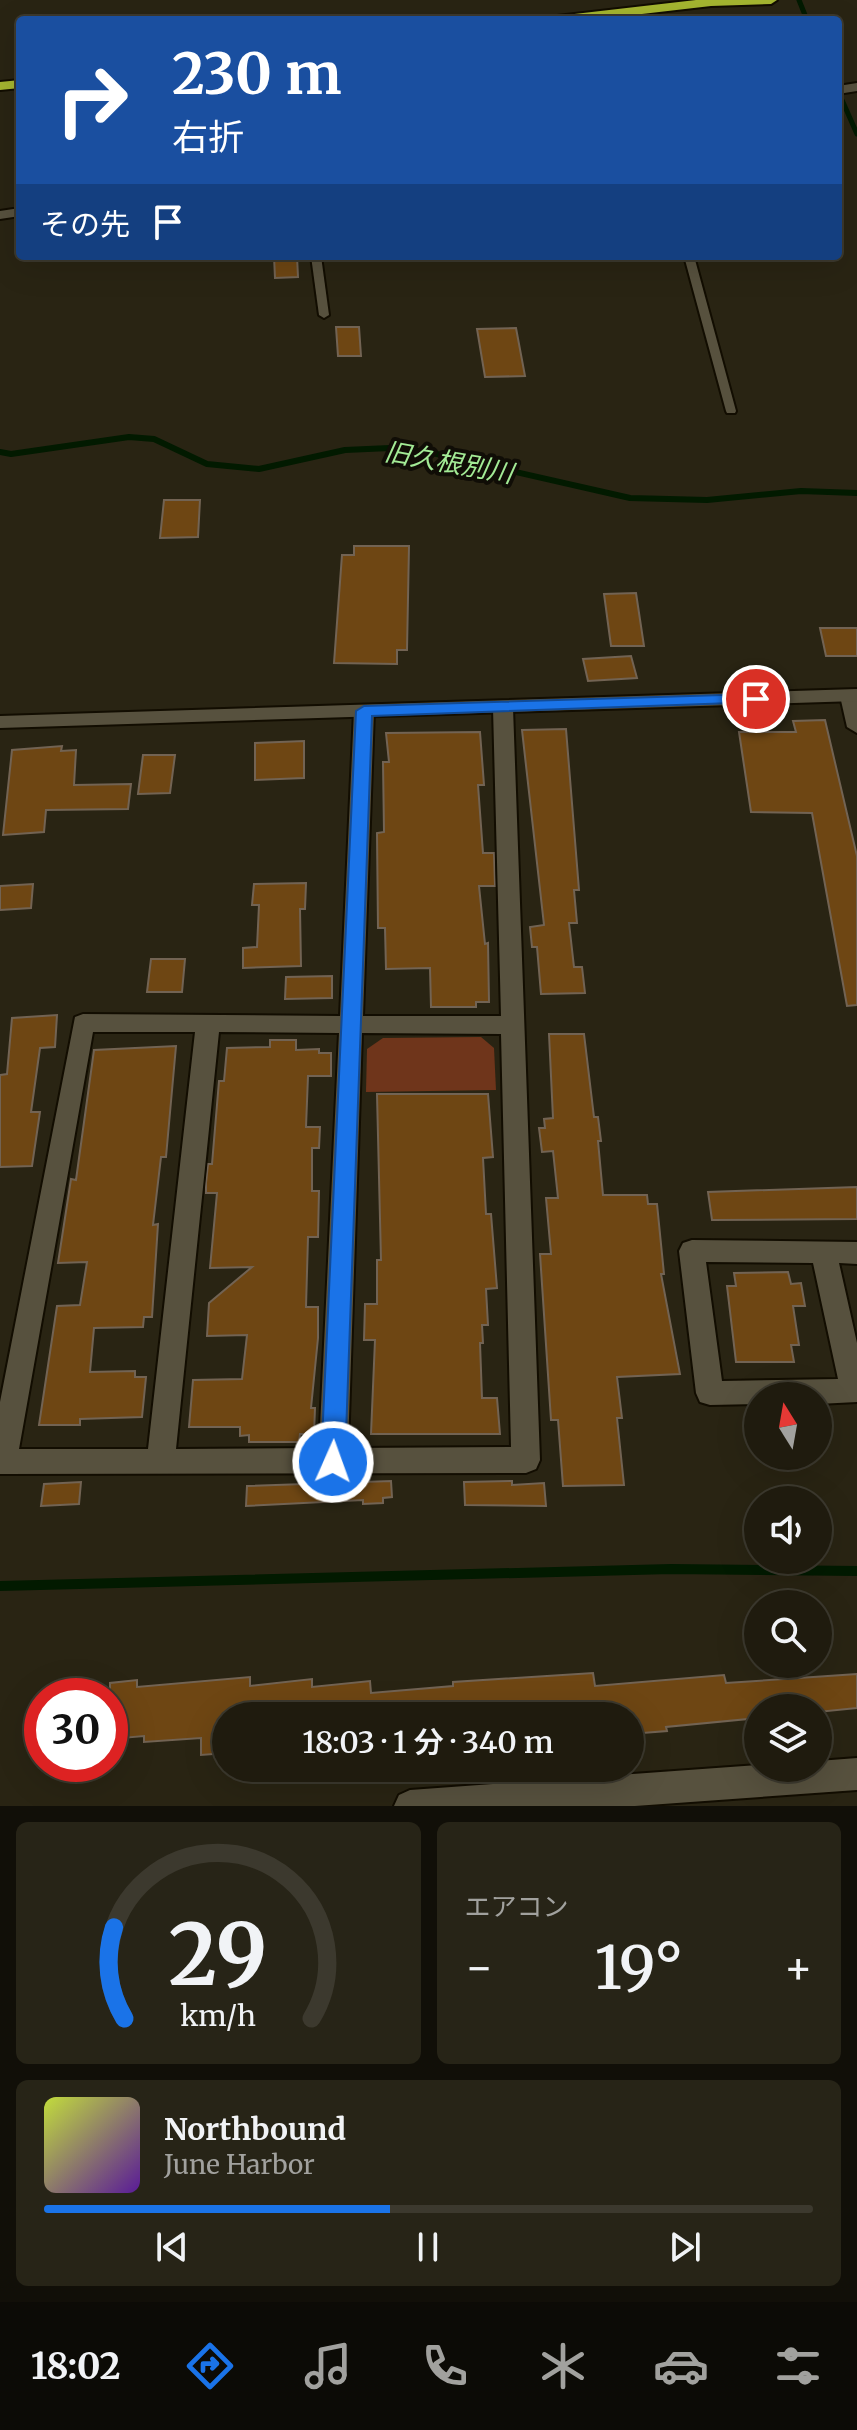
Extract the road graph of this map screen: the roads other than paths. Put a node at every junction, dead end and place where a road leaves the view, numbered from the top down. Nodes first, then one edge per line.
1 (729, 0) edge
2 (771, 0) edge
3 (762, 1) edge
4 (697, 4) junction
5 (593, 16) edge
6 (317, 260) edge
7 (690, 260) edge
8 (324, 315) dead end
9 (731, 411) dead end
10 (854, 696) edge
11 (503, 708) junction
12 (364, 711) junction
13 (0, 722) edge
14 (857, 727) edge
15 (208, 1023) junction
16 (350, 1024) junction
17 (512, 1025) junction
18 (824, 1253) junction
19 (857, 1253) edge
20 (161, 1461) junction
21 (333, 1462) junction
22 (857, 1774) edge
23 (410, 1806) edge

1 - 4 highway
2 - 3 highway
3 - 4 highway
4 - 5 highway
6 - 8 lane
7 - 9 lane
10 - 11 street
10 - 14 street
11 - 12 street
11 - 17 street
12 - 13 street
12 - 16 street
15 - 16 street
15 - 20 street
15 - 20 street
16 - 17 street
16 - 21 street
17 - 21 street
18 - 18 street
18 - 19 street
20 - 21 street
22 - 23 street

